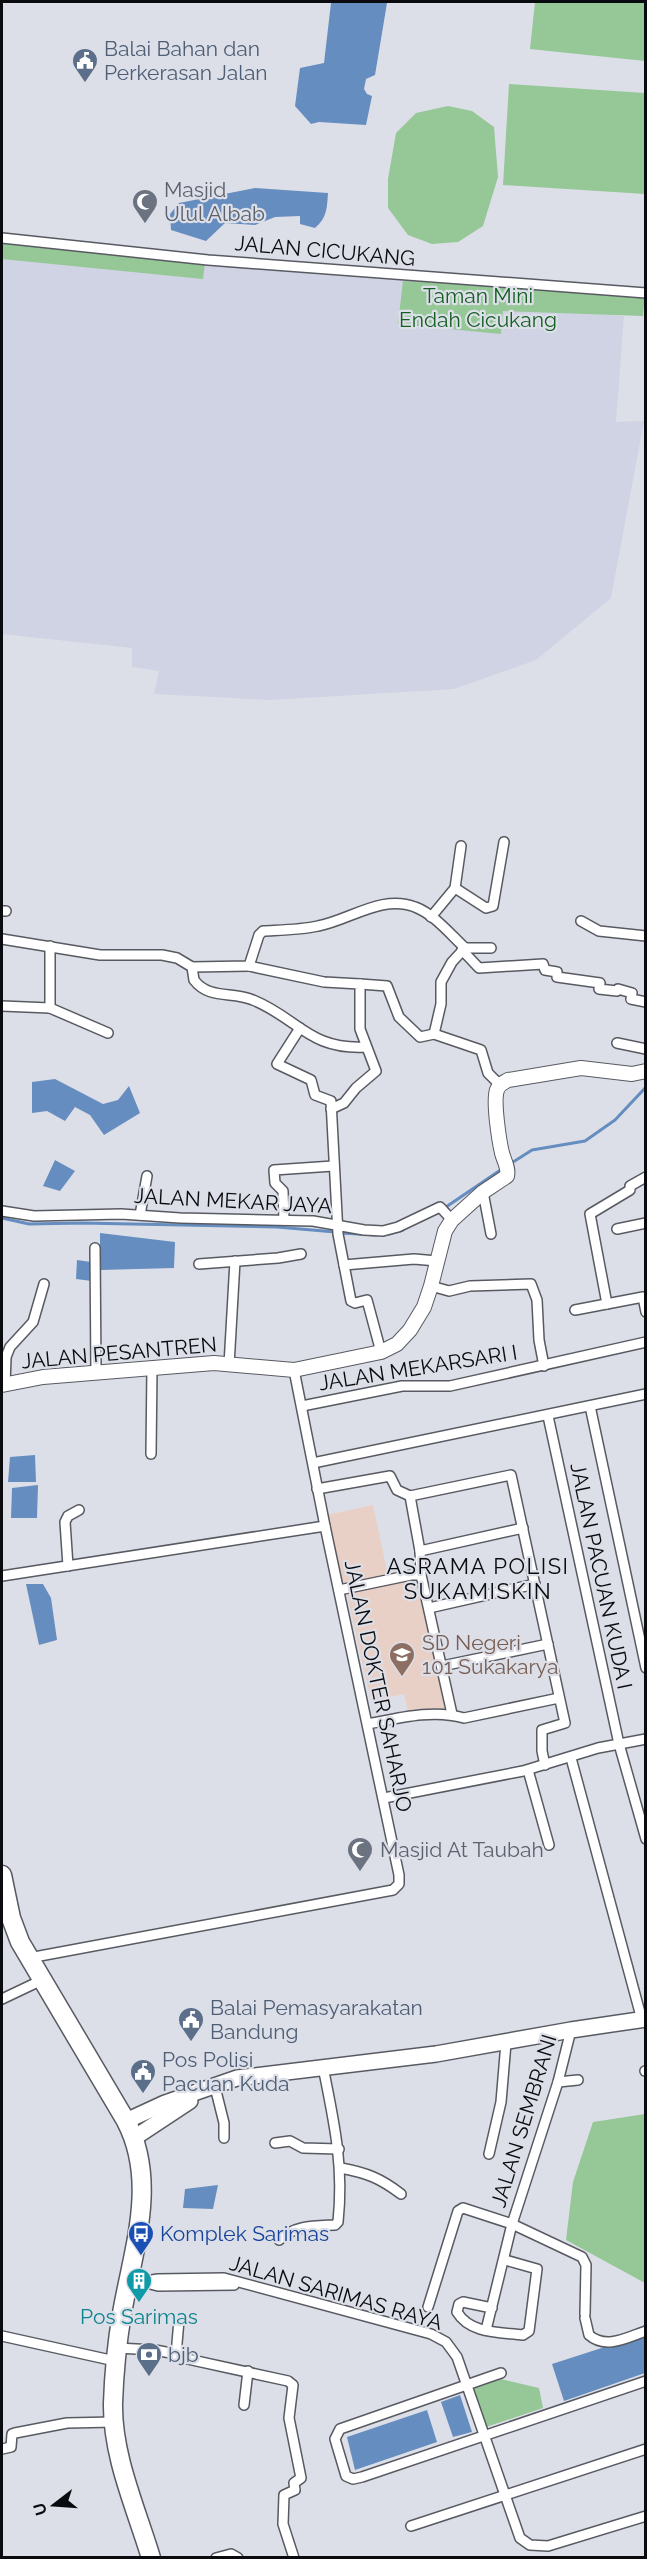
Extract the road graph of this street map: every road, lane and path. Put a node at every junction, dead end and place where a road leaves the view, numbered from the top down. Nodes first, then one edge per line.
1 (2, 238) edge
2 (645, 293) edge
3 (504, 842) dead end
4 (461, 846) dead end
5 (455, 888) junction
6 (431, 916) junction
7 (581, 921) dead end
8 (645, 936) edge
9 (2, 939) edge
10 (50, 946) junction
11 (491, 948) dead end
12 (464, 949) junction
13 (192, 966) junction
14 (249, 966) junction
15 (360, 984) junction
16 (645, 1002) edge
17 (2, 1006) edge
18 (50, 1008) junction
19 (300, 1028) junction
20 (108, 1033) dead end
21 (434, 1034) junction
22 (617, 1043) dead end
23 (366, 1047) junction
24 (645, 1049) edge
25 (645, 1071) edge
26 (500, 1085) junction
27 (331, 1109) junction
28 (333, 1166) junction
29 (147, 1176) dead end
30 (645, 1177) edge
31 (483, 1192) junction
32 (2, 1211) edge
33 (446, 1214) junction
34 (140, 1215) junction
35 (284, 1220) junction
36 (645, 1222) edge
37 (338, 1228) junction
38 (617, 1229) dead end
39 (491, 1234) dead end
40 (95, 1248) dead end
41 (302, 1254) dead end
42 (437, 1261) junction
43 (235, 1262) junction
44 (199, 1264) dead end
45 (344, 1265) junction
46 (44, 1284) dead end
47 (431, 1286) junction
48 (607, 1304) junction
49 (575, 1310) dead end
50 (645, 1312) edge
51 (645, 1342) edge
52 (381, 1352) junction
53 (229, 1365) junction
54 (544, 1366) junction
55 (152, 1368) junction
56 (294, 1370) junction
57 (96, 1372) junction
58 (3, 1385) edge
59 (645, 1394) edge
60 (302, 1406) junction
61 (590, 1406) junction
62 (548, 1416) junction
63 (151, 1454) dead end
64 (313, 1463) junction
65 (317, 1489) junction
66 (410, 1496) junction
67 (79, 1510) dead end
68 (325, 1526) junction
69 (523, 1528) junction
70 (420, 1551) junction
71 (68, 1566) junction
72 (421, 1575) junction
73 (2, 1576) edge
74 (536, 1584) junction
75 (339, 1590) junction
76 (429, 1608) junction
77 (548, 1644) junction
78 (442, 1666) junction
79 (645, 1668) edge
80 (559, 1698) junction
81 (452, 1714) junction
82 (368, 1724) junction
83 (645, 1739) edge
84 (619, 1744) junction
85 (571, 1758) junction
86 (545, 1765) junction
87 (528, 1770) junction
88 (384, 1798) junction
89 (645, 1839) edge
90 (549, 1845) dead end
91 (2, 1876) edge
92 (6, 1919) edge
93 (29, 1958) junction
94 (42, 1980) junction
95 (2, 1999) edge
96 (644, 2020) edge
97 (572, 2030) junction
98 (506, 2043) junction
99 (322, 2067) junction
100 (578, 2080) dead end
101 (558, 2082) junction
102 (210, 2089) junction
103 (130, 2130) junction
104 (224, 2139) dead end
105 (275, 2143) dead end
106 (339, 2149) junction
107 (489, 2154) dead end
108 (341, 2168) junction
109 (401, 2194) dead end
110 (512, 2223) junction
111 (279, 2240) dead end
112 (505, 2260) junction
113 (136, 2283) junction
114 (249, 2285) junction
115 (428, 2307) dead end
116 (492, 2308) junction
117 (179, 2319) dead end
118 (486, 2330) junction
119 (645, 2331) edge
120 (2, 2336) edge
121 (116, 2354) junction
122 (176, 2355) junction
123 (248, 2371) junction
124 (501, 2373) dead end
125 (645, 2381) edge
126 (467, 2385) junction
127 (244, 2405) dead end
128 (114, 2422) junction
129 (483, 2435) junction
130 (2, 2449) edge
131 (645, 2449) edge
132 (505, 2496) junction
133 (645, 2516) edge
134 (411, 2526) dead end
135 (151, 2558) edge
136 (216, 2558) edge
137 (238, 2558) edge
138 (294, 2558) edge

1 - 2 street, JALAN CICUKANG
3 - 5 street
4 - 5 street
5 - 6 street
6 - 12 street
6 - 14 street
7 - 8 street
9 - 10 street
10 - 13 street
10 - 18 street
11 - 12 street
12 - 16 street
12 - 21 street
13 - 14 street
13 - 19 street
14 - 15 street
15 - 21 street
15 - 23 street
17 - 18 street
18 - 20 street
19 - 23 street
19 - 27 street
21 - 26 street
22 - 24 street
23 - 27 street
25 - 26 street
26 - 31 street, JALAN PESANTREN
27 - 28 street
28 - 35 street
28 - 37 street
29 - 34 street
30 - 48 street
31 - 33 street, JALAN PESANTREN
31 - 39 street
32 - 34 street, JALAN MEKAR JAYA
33 - 37 street, JALAN MEKAR JAYA
33 - 42 street, JALAN PESANTREN
34 - 35 street, JALAN MEKAR JAYA
35 - 37 street, JALAN MEKAR JAYA
36 - 38 street
37 - 45 street
40 - 57 street
41 - 43 street
42 - 45 street
42 - 47 street, JALAN PESANTREN
43 - 44 street
43 - 53 street
45 - 52 street
46 - 58 street
47 - 52 street, JALAN PESANTREN
47 - 54 street
48 - 49 street
48 - 50 street
51 - 54 street, JALAN MEKARSARI I
52 - 56 street, JALAN PESANTREN
53 - 55 street, JALAN PESANTREN
53 - 56 street, JALAN PESANTREN
54 - 60 street, JALAN MEKARSARI I
55 - 57 street, JALAN PESANTREN
55 - 63 street
56 - 60 street, JALAN DOKTER SAHARJO
57 - 58 street, JALAN PESANTREN
59 - 61 street
60 - 64 street, JALAN DOKTER SAHARJO
61 - 62 street
61 - 79 street
62 - 64 street
62 - 84 street, JALAN PACUAN KUDA I
64 - 65 street, JALAN DOKTER SAHARJO
65 - 66 street
65 - 68 street, JALAN DOKTER SAHARJO
66 - 69 street
66 - 70 street
67 - 71 street
68 - 71 street
68 - 75 street, JALAN DOKTER SAHARJO
69 - 70 street
69 - 74 street
70 - 72 street
71 - 73 street
72 - 75 street
72 - 76 street
74 - 76 street
74 - 77 street
75 - 82 street, JALAN DOKTER SAHARJO
76 - 78 street
77 - 78 street
77 - 80 street
78 - 81 street
80 - 81 street
80 - 86 street
81 - 82 street
82 - 88 street, JALAN DOKTER SAHARJO
83 - 84 street
84 - 85 street
84 - 89 street, JALAN PACUAN KUDA I
85 - 86 street
85 - 96 street
86 - 87 street
87 - 88 street
87 - 90 street
88 - 93 street, JALAN DOKTER SAHARJO
91 - 92 highway
92 - 93 highway
93 - 94 highway
94 - 95 street
94 - 103 highway
96 - 97 main road
97 - 98 main road
97 - 101 street, JALAN SEMBRANI
98 - 99 main road
98 - 107 street
99 - 102 main road
99 - 106 street
100 - 101 street
101 - 110 street, JALAN SEMBRANI
102 - 103 main road
102 - 104 street
103 - 113 highway
105 - 106 street
106 - 108 street
108 - 109 street
108 - 111 street
110 - 112 street, JALAN SEMBRANI
110 - 115 street
110 - 119 street, JALAN SEMBRANI
112 - 116 street, JALAN SEMBRANI
112 - 118 street
113 - 114 street
113 - 114 street, JALAN SARIMAS RAYA
113 - 121 highway
114 - 126 street, JALAN SARIMAS RAYA
116 - 118 street, JALAN SEMBRANI
116 - 118 street
117 - 122 street
120 - 121 street
121 - 122 street
121 - 128 highway
122 - 123 street
123 - 127 street
123 - 138 street
124 - 126 street
125 - 129 street
126 - 129 street, JALAN SARIMAS RAYA
126 - 129 street
128 - 130 street
128 - 135 highway
129 - 132 street, JALAN SARIMAS RAYA
131 - 132 street
132 - 133 street, JALAN SARIMAS RAYA
132 - 134 street
136 - 137 street

